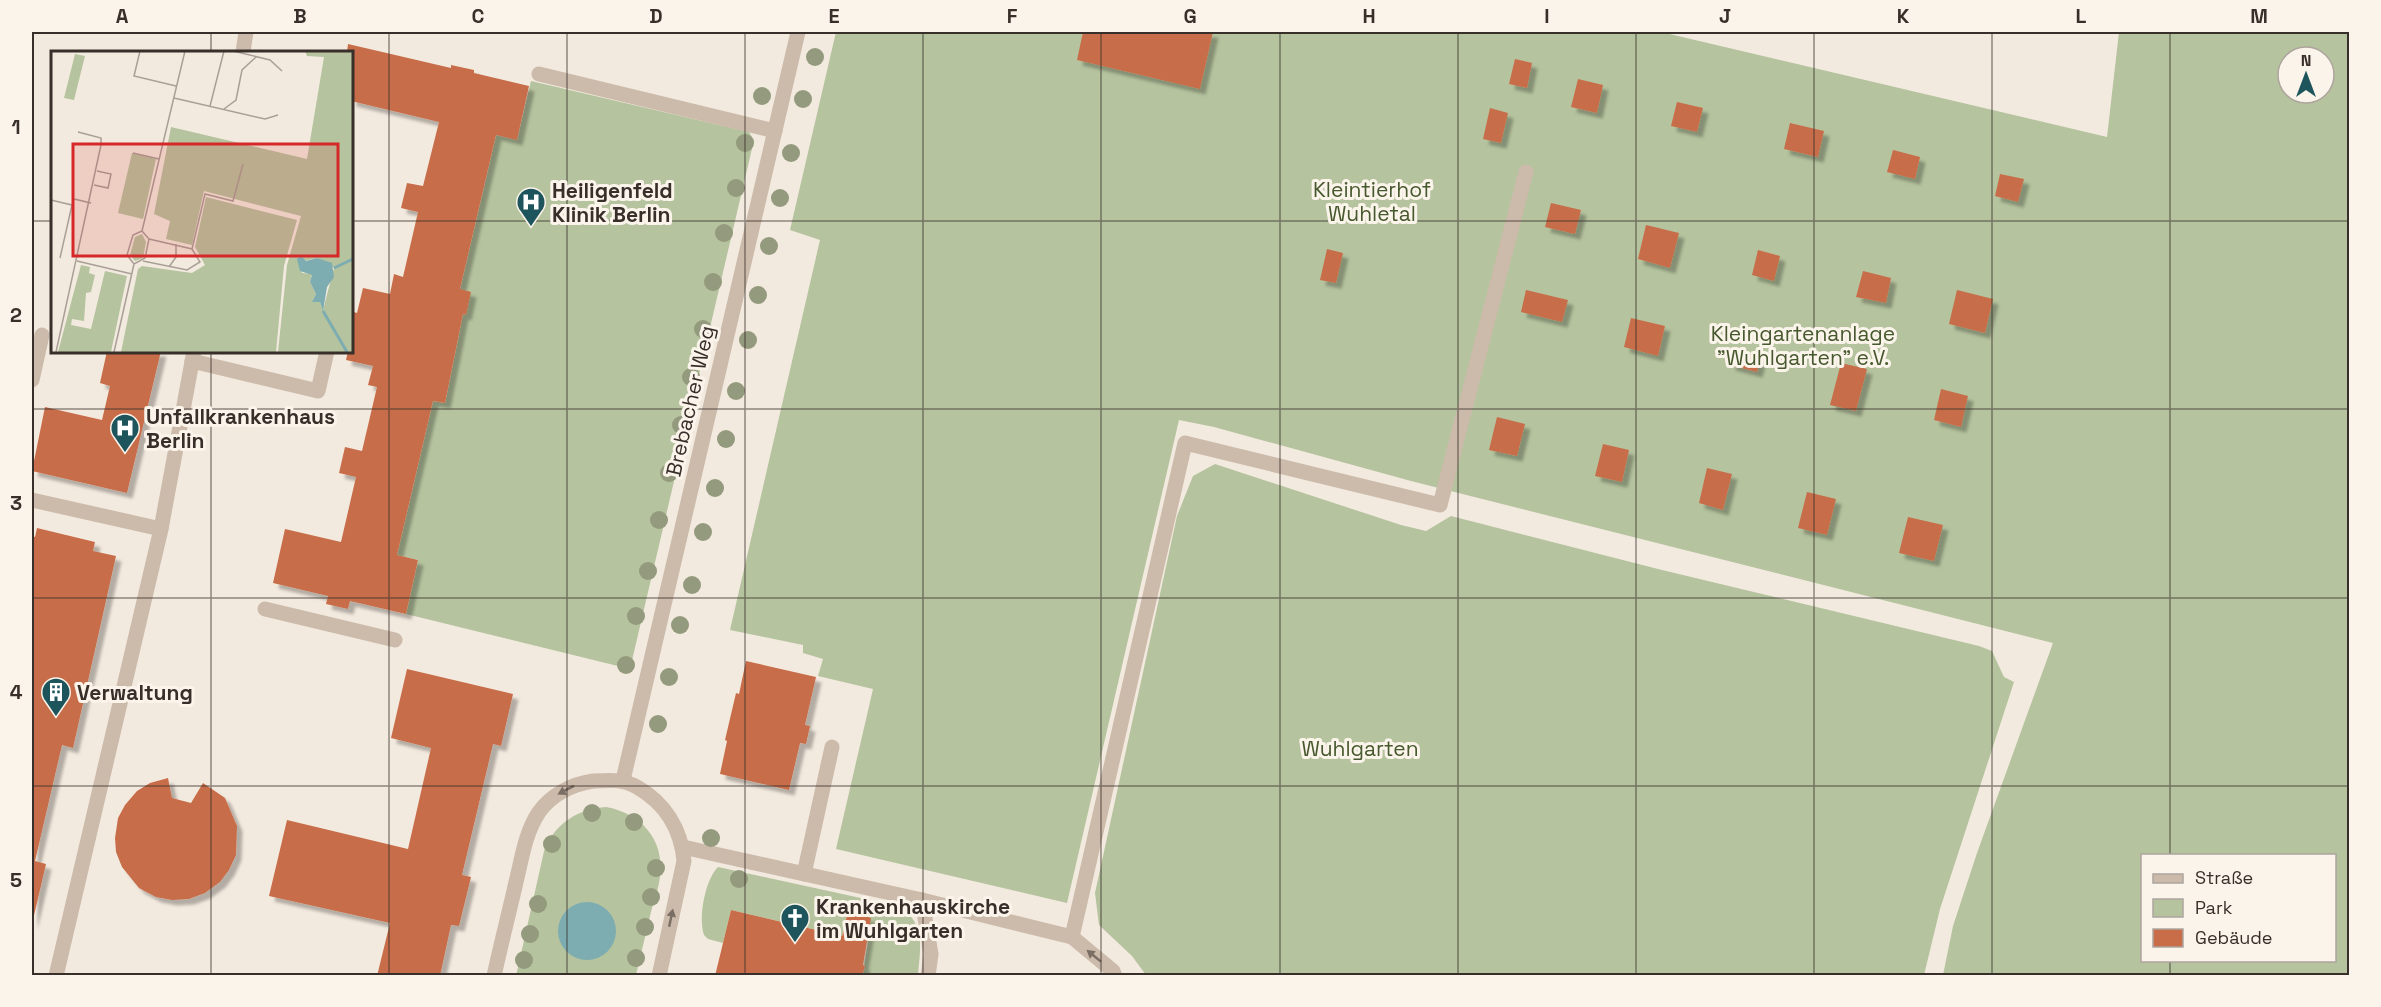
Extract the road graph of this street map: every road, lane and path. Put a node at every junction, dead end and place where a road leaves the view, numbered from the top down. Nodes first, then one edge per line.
1 (246, 32) edge
2 (798, 32) edge
3 (243, 51) edge
4 (539, 74) dead end
5 (775, 131) junction
6 (1526, 172) dead end
7 (42, 335) dead end
8 (327, 352) edge
9 (193, 356) edge
10 (32, 380) edge
11 (32, 500) edge
12 (161, 529) junction
13 (264, 609) dead end
14 (395, 640) dead end
15 (832, 747) dead end
16 (623, 780) junction
17 (682, 847) junction
18 (804, 874) junction
19 (922, 900) junction
20 (1072, 937) junction
21 (56, 975) edge
22 (494, 975) edge
23 (659, 975) edge
24 (927, 975) edge
25 (1115, 975) edge

1 - 3 lane
2 - 5 lane, Brebacher Weg
4 - 5 lane
5 - 16 lane, Brebacher Weg
6 - 20 lane
7 - 10 lane
8 - 9 lane
9 - 12 lane
11 - 12 lane
12 - 21 lane
13 - 14 lane
15 - 18 lane
16 - 17 lane
16 -> 22 lane
17 - 18 lane
23 -> 17 lane
18 - 19 lane
19 - 20 lane
19 - 24 lane
25 -> 20 lane

